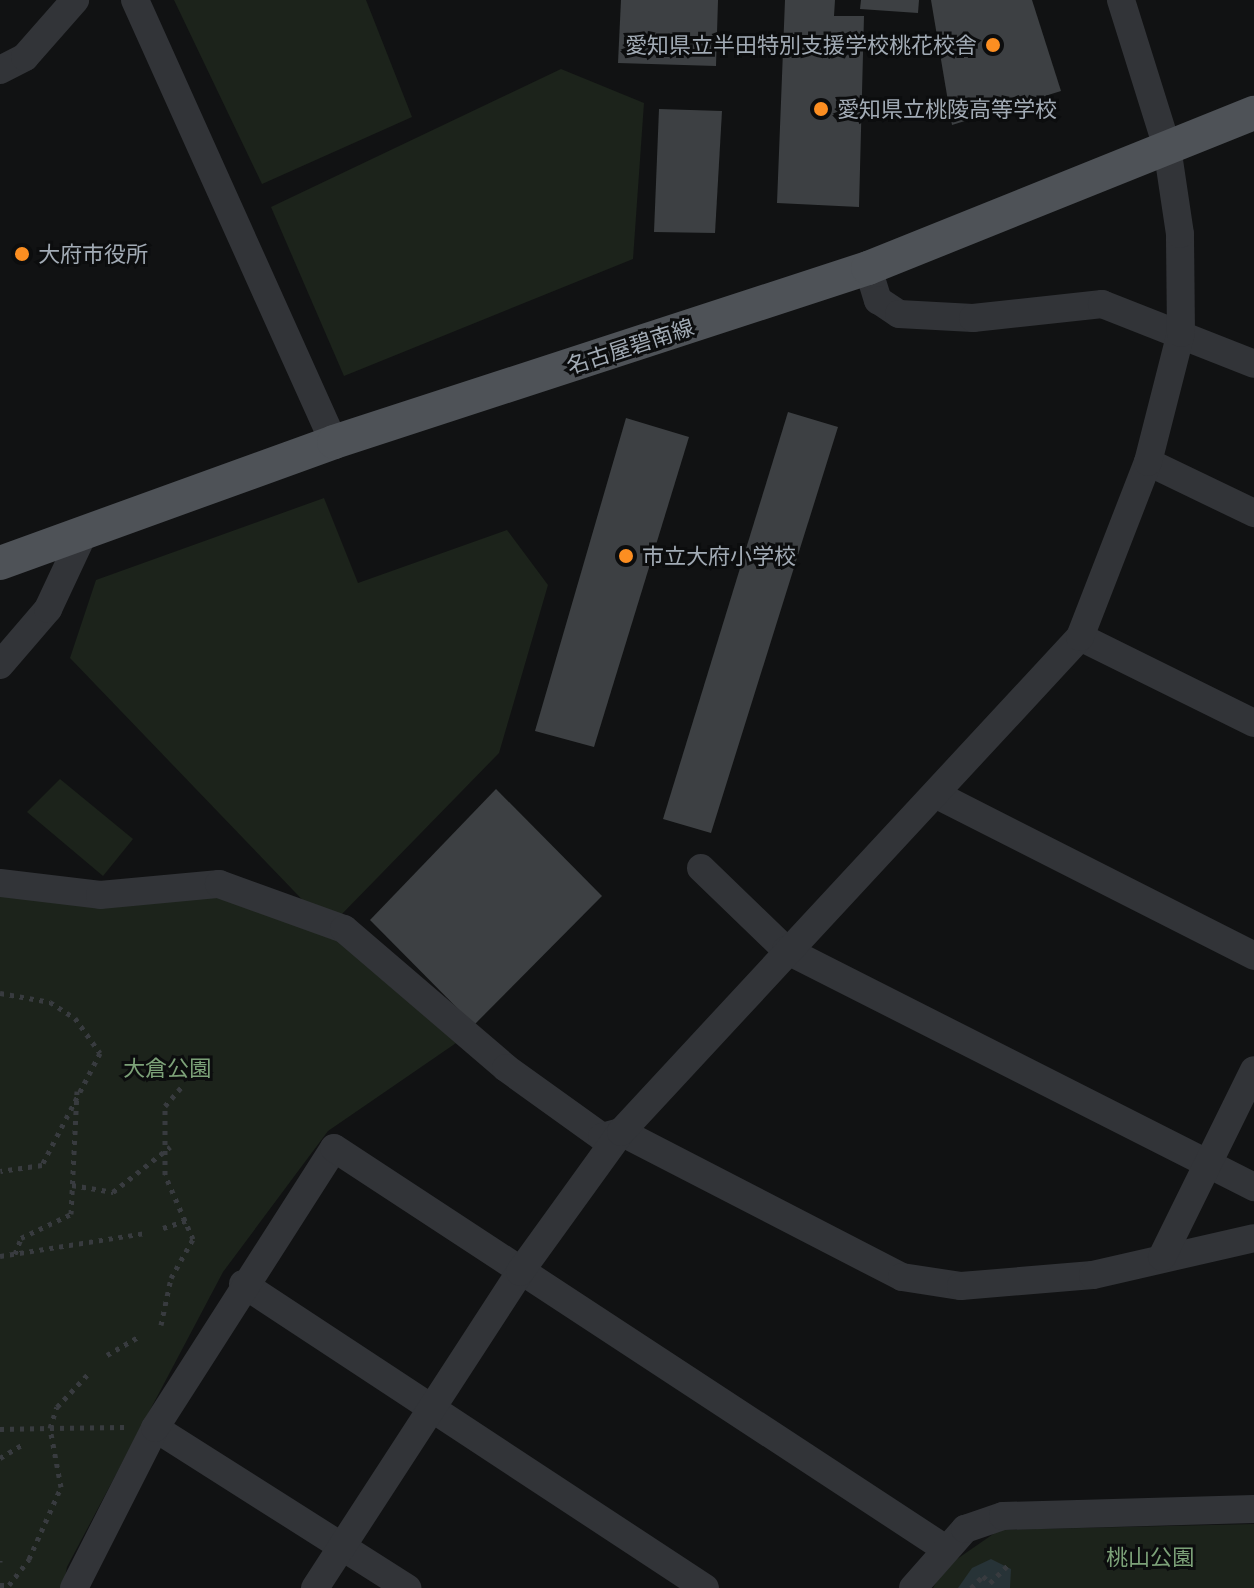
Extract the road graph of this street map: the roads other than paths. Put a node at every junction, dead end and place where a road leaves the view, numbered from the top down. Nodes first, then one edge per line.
1 (75, 0) edge
2 (135, 0) edge
3 (1121, 0) edge
4 (0, 70) edge
5 (1254, 113) edge
6 (1167, 147) junction
7 (868, 268) junction
8 (1181, 333) junction
9 (1254, 364) edge
10 (334, 442) junction
11 (1148, 462) junction
12 (1254, 513) edge
13 (84, 532) junction
14 (0, 563) edge
15 (1080, 637) junction
16 (0, 665) edge
17 (1254, 723) edge
18 (937, 795) junction
19 (701, 868) dead end
20 (0, 883) edge
21 (786, 950) junction
22 (1254, 956) edge
23 (1254, 1070) edge
24 (621, 1132) junction
25 (1207, 1163) junction
26 (1254, 1187) edge
27 (1254, 1238) edge
28 (1162, 1257) junction
29 (520, 1272) junction
30 (243, 1284) junction
31 (436, 1409) junction
32 (146, 1427) junction
33 (1254, 1509) edge
34 (344, 1547) junction
35 (944, 1548) junction
36 (74, 1588) edge
37 (315, 1588) edge
38 (407, 1588) edge
39 (705, 1588) edge
40 (913, 1588) edge

1 - 4 street
2 - 10 street
3 - 6 street
5 - 6 main road, 名古屋碧南線
6 - 7 main road, 名古屋碧南線
6 - 8 street
7 - 8 street
7 - 10 main road, 名古屋碧南線
8 - 9 street
8 - 11 street
10 - 13 main road, 名古屋碧南線
11 - 12 street
11 - 15 street
13 - 14 main road, 名古屋碧南線
13 - 16 street
15 - 17 street
15 - 18 street
18 - 21 street
18 - 22 street
19 - 21 street
20 - 24 street
21 - 24 street
21 - 25 street
23 - 25 street
24 - 28 street
24 - 29 street
25 - 26 street
25 - 28 street
27 - 28 street
29 - 30 street
29 - 31 street
29 - 35 street
30 - 31 street
30 - 32 street
31 - 34 street
31 - 39 street
32 - 34 street
32 - 36 street
33 - 35 street
34 - 37 street
34 - 38 street
35 - 40 street

